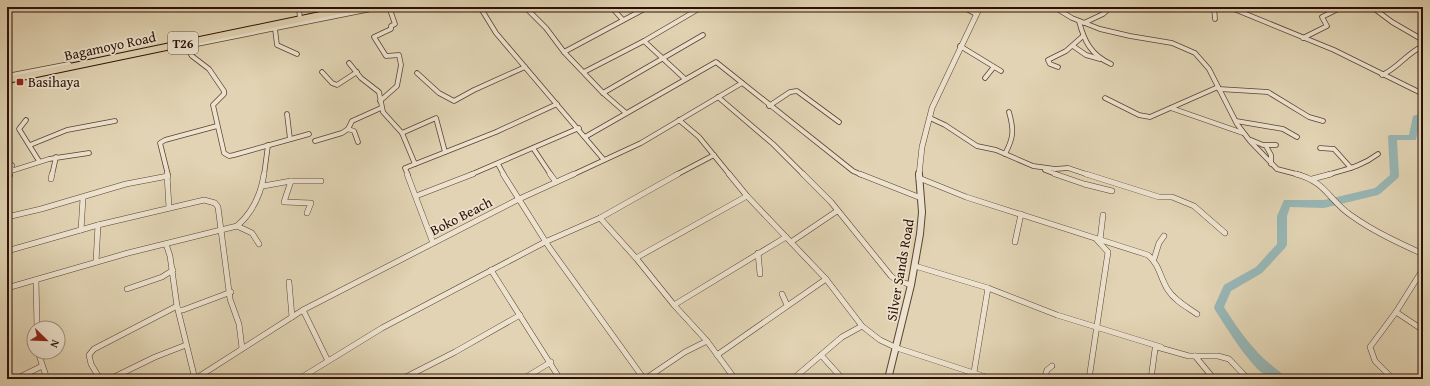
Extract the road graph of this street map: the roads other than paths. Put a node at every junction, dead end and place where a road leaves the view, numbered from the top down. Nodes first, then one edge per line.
1 (92, 7) edge
2 (105, 7) edge
3 (299, 7) edge
4 (359, 7) edge
5 (381, 7) edge
6 (389, 7) edge
7 (480, 7) edge
8 (525, 7) edge
9 (648, 7) edge
10 (702, 7) edge
11 (963, 7) edge
12 (980, 7) edge
13 (1054, 7) edge
14 (1111, 7) edge
15 (1214, 7) edge
16 (1230, 7) edge
17 (1342, 7) edge
18 (1372, 7) edge
19 (613, 9) dead end
20 (976, 14) junction
21 (300, 20) junction
22 (623, 20) junction
23 (1215, 20) dead end
24 (1079, 21) junction
25 (1084, 23) junction
26 (275, 29) junction
27 (704, 35) dead end
28 (1083, 36) junction
29 (1303, 38) junction
30 (1423, 40) edge
31 (644, 41) junction
32 (186, 46) junction
33 (960, 46) junction
34 (1072, 46) junction
35 (1423, 46) edge
36 (564, 52) junction
37 (297, 54) dead end
38 (661, 58) junction
39 (1100, 59) junction
40 (349, 63) dead end
41 (1111, 64) dead end
42 (70, 66) junction
43 (525, 67) junction
44 (1058, 67) dead end
45 (993, 68) junction
46 (1001, 71) dead end
47 (322, 72) dead end
48 (357, 72) junction
49 (584, 72) junction
50 (417, 73) dead end
51 (1382, 75) junction
52 (7, 76) edge
53 (985, 78) dead end
54 (685, 79) junction
55 (7, 81) edge
56 (742, 83) junction
57 (1218, 88) junction
58 (603, 92) junction
59 (1423, 94) edge
60 (718, 97) junction
61 (1105, 98) dead end
62 (380, 100) junction
63 (557, 104) junction
64 (769, 106) junction
65 (381, 108) junction
66 (1171, 108) junction
67 (1009, 112) dead end
68 (626, 113) junction
69 (287, 114) dead end
70 (930, 118) junction
71 (26, 120) dead end
72 (679, 120) junction
73 (115, 121) dead end
74 (1236, 121) junction
75 (1323, 121) dead end
76 (839, 122) dead end
77 (217, 126) junction
78 (578, 128) junction
79 (348, 129) junction
80 (402, 133) junction
81 (1243, 133) junction
82 (309, 134) dead end
83 (585, 137) junction
84 (1297, 137) dead end
85 (1247, 138) junction
86 (290, 139) junction
87 (315, 141) dead end
88 (358, 142) dead end
89 (30, 145) junction
90 (268, 145) junction
91 (1276, 145) dead end
92 (1266, 146) junction
93 (534, 148) junction
94 (1320, 148) dead end
95 (445, 152) junction
96 (89, 153) dead end
97 (1006, 154) junction
98 (1378, 154) dead end
99 (714, 155) junction
100 (56, 157) junction
101 (604, 160) junction
102 (39, 161) junction
103 (7, 162) edge
104 (415, 164) junction
105 (498, 164) junction
106 (1271, 164) junction
107 (1037, 167) junction
108 (1351, 168) junction
109 (11, 171) junction
110 (168, 176) junction
111 (919, 178) junction
112 (51, 179) dead end
113 (1312, 179) junction
114 (291, 181) junction
115 (321, 181) dead end
116 (556, 182) junction
117 (7, 185) edge
118 (263, 186) junction
119 (1112, 191) dead end
120 (416, 196) junction
121 (747, 196) junction
122 (83, 198) junction
123 (921, 198) junction
124 (517, 200) junction
125 (169, 208) junction
126 (837, 211) junction
127 (307, 213) dead end
128 (1021, 214) junction
129 (1103, 215) dead end
130 (7, 217) edge
131 (600, 218) junction
132 (98, 225) junction
133 (237, 226) junction
134 (81, 230) junction
135 (222, 231) junction
136 (1225, 233) dead end
137 (786, 236) junction
138 (1164, 236) dead end
139 (1098, 240) junction
140 (545, 242) junction
141 (791, 242) junction
142 (1015, 242) dead end
143 (433, 243) junction
144 (166, 244) junction
145 (259, 244) dead end
146 (7, 251) edge
147 (758, 253) junction
148 (1423, 254) edge
149 (636, 258) junction
150 (1154, 259) junction
151 (96, 262) junction
152 (915, 266) junction
153 (1423, 269) edge
154 (172, 270) junction
155 (491, 270) junction
156 (760, 274) dead end
157 (36, 280) junction
158 (826, 280) junction
159 (289, 282) dead end
160 (911, 286) junction
161 (7, 288) edge
162 (988, 288) junction
163 (127, 289) dead end
164 (230, 292) junction
165 (782, 294) dead end
166 (674, 305) junction
167 (787, 305) junction
168 (178, 308) junction
169 (303, 310) junction
170 (1396, 312) junction
171 (1197, 314) dead end
172 (520, 315) junction
173 (292, 317) junction
174 (37, 320) edge
175 (862, 326) junction
176 (1097, 326) junction
177 (1423, 330) edge
178 (707, 341) junction
179 (186, 345) junction
180 (1161, 347) junction
181 (242, 348) junction
182 (897, 348) junction
183 (717, 355) junction
184 (821, 355) junction
185 (1195, 356) junction
186 (40, 360) edge
187 (328, 360) junction
188 (551, 362) junction
189 (42, 366) junction
190 (1052, 366) dead end
191 (974, 372) junction
192 (839, 375) dead end
193 (16, 379) edge
194 (47, 379) edge
195 (100, 379) edge
196 (110, 379) edge
197 (195, 379) edge
198 (299, 379) edge
199 (402, 379) edge
200 (523, 379) edge
201 (560, 379) edge
202 (645, 379) edge
203 (736, 379) edge
204 (793, 379) edge
205 (888, 379) edge
206 (992, 379) edge
207 (1044, 379) edge
208 (1089, 379) edge
209 (1151, 379) edge
210 (1214, 379) edge
211 (1248, 379) edge
212 (1393, 379) edge

1 - 2 street
3 - 21 street
4 - 21 highway, Bagamoyo Road / T26
5 - 26 street
6 - 62 street
7 - 43 street
8 - 36 street
9 - 22 street
10 - 31 street
11 - 20 street
12 - 20 street, Silver Sands Road
13 - 24 street
14 - 25 street
15 - 23 street
16 - 29 street
17 - 29 street
18 - 30 street
19 - 22 street
20 - 33 street, Silver Sands Road
21 - 42 highway, Bagamoyo Road / T26
22 - 36 street
24 - 25 street
24 - 28 street
25 - 57 street
26 - 32 street
26 - 37 street
27 - 38 street
28 - 34 street
28 - 39 street
29 - 51 street
31 - 38 street
31 - 49 street
32 - 55 street
32 - 77 street
33 - 45 street
33 - 70 street, Silver Sands Road
34 - 39 street
34 - 44 street
35 - 51 street
36 - 49 street
38 - 54 street
38 - 58 street
39 - 41 street
40 - 48 street
42 - 52 street
42 - 55 highway, Bagamoyo Road / T26
43 - 50 street
43 - 63 street
45 - 46 street
45 - 53 street
47 - 48 street
48 - 62 street
49 - 58 street
51 - 59 street
54 - 56 street
54 - 68 street
56 - 60 street, Boko Beach
56 - 64 street
57 - 66 street
57 - 74 street
57 - 75 street
58 - 68 street
60 - 72 street, Boko Beach
60 - 126 street
61 - 66 street
62 - 65 street
63 - 78 street
63 - 95 street
64 - 76 street
64 - 123 street
65 - 79 street
65 - 80 street
66 - 81 street
67 - 97 street
68 - 83 street
69 - 86 street
70 - 97 street
70 - 111 street, Silver Sands Road
71 - 89 street
72 - 99 street
72 - 101 street, Boko Beach
73 - 89 street
74 - 81 street
74 - 84 street
77 - 90 street
77 - 110 street
78 - 83 street
78 - 93 street
79 - 87 street
79 - 88 street
80 - 95 street
80 - 104 street
81 - 85 street
82 - 86 street
83 - 101 street
85 - 92 street
85 - 106 street
86 - 90 street
89 - 102 street
90 - 118 street
91 - 92 street
92 - 106 street
93 - 105 street
93 - 116 street
94 - 108 street
95 - 104 street
96 - 100 street
97 - 107 street
98 - 108 street
99 - 121 street
99 - 131 street
100 - 102 street
100 - 112 street
101 - 116 street, Boko Beach
102 - 109 street
103 - 109 street
104 - 120 street
105 - 120 street
105 - 124 street
106 - 113 street
107 - 119 street
107 - 136 street
108 - 113 street
109 - 117 street
110 - 122 street
110 - 125 street
111 - 123 street, Silver Sands Road
111 - 128 street
113 - 148 street
114 - 115 street
114 - 118 street
114 - 127 street
116 - 124 street, Boko Beach
118 - 133 street
120 - 143 street
121 - 137 street
121 - 149 street
122 - 130 street
122 - 134 street
123 - 152 street, Silver Sands Road
124 - 140 street
124 - 143 street, Boko Beach
125 - 132 street
125 - 135 street
126 - 141 street
126 - 160 street
128 - 139 street
128 - 142 street
129 - 139 street
131 - 140 street
131 - 149 street
132 - 134 street
132 - 151 street
133 - 135 street
133 - 145 street
134 - 146 street
135 - 144 street
135 - 164 street
137 - 141 street
137 - 147 street
138 - 150 street
139 - 150 street
139 - 176 street
140 - 155 street
140 - 202 street
141 - 158 street
143 - 169 street, Boko Beach
144 - 151 street
144 - 154 street
147 - 156 street
147 - 166 street
149 - 166 street
150 - 171 street
151 - 157 street
152 - 160 street, Silver Sands Road
152 - 162 street
153 - 170 street
154 - 163 street
154 - 168 street
155 - 172 street
155 - 187 street
157 - 161 street
157 - 174 street
158 - 167 street
158 - 175 street
159 - 173 street
160 - 182 street, Silver Sands Road
162 - 176 street
162 - 191 street
164 - 168 street
164 - 181 street
165 - 167 street
166 - 178 street
167 - 183 street
168 - 179 street
168 - 195 street
169 - 173 street, Boko Beach
169 - 187 street
170 - 177 street
170 - 212 street
172 - 188 street
172 - 199 street
173 - 181 street, Boko Beach
175 - 182 street
175 - 184 street
176 - 180 street
176 - 208 street
178 - 183 street
178 - 202 street
179 - 196 street
179 - 197 street
180 - 185 street
180 - 209 street
181 - 197 street, Boko Beach
182 - 191 street
182 - 205 street, Silver Sands Road
183 - 203 street
184 - 192 street
184 - 204 street
185 - 210 street
185 - 211 street
186 - 189 street
187 - 198 street
188 - 200 street
188 - 201 street
189 - 193 street
189 - 194 street
190 - 207 street
191 - 206 street

